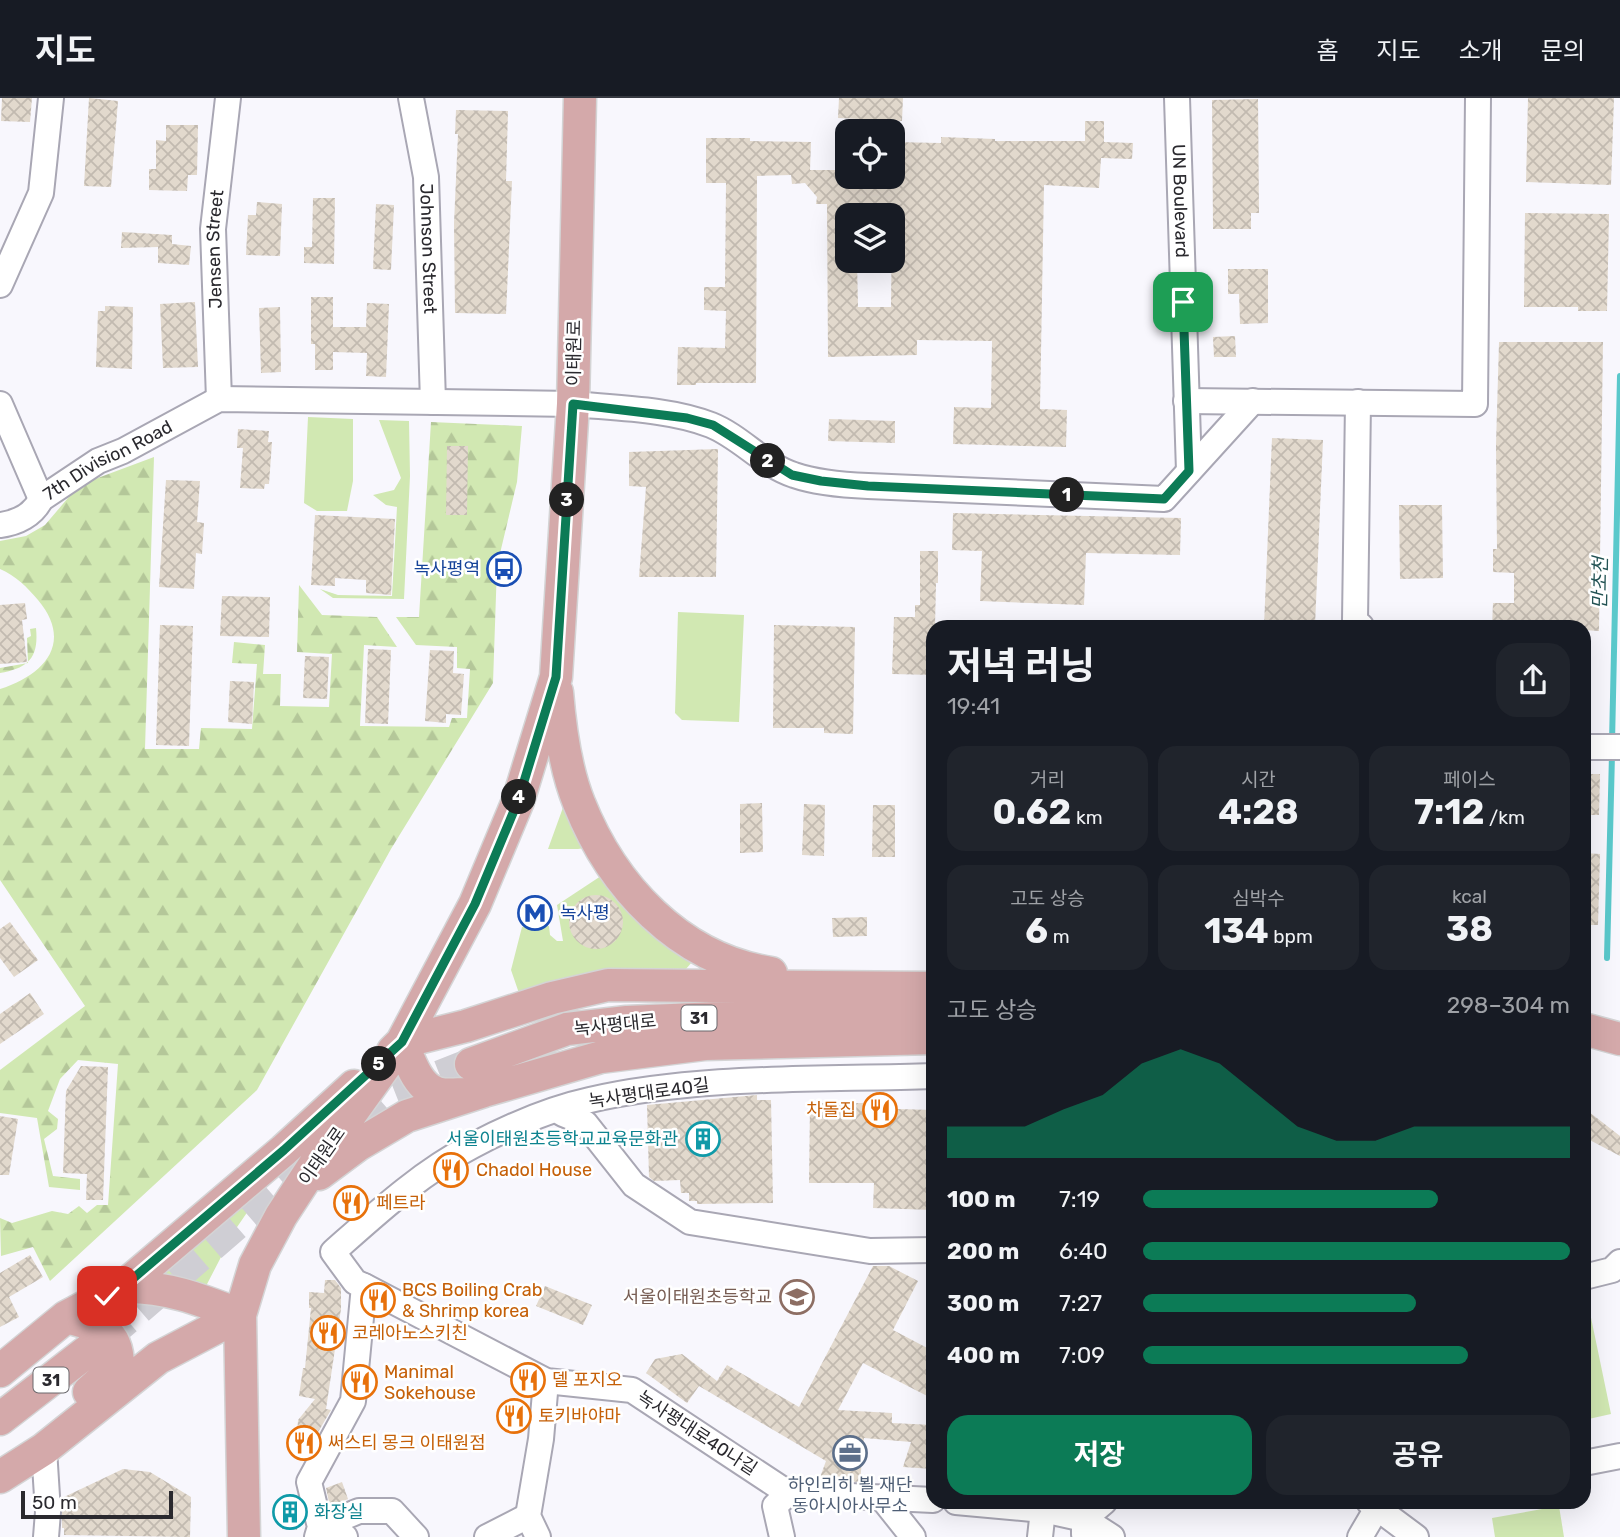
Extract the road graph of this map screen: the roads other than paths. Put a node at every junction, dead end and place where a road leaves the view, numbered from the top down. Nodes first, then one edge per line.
1 (51, 98) edge
2 (228, 98) edge
3 (411, 98) edge
4 (580, 98) edge
5 (1177, 98) edge
6 (1478, 98) edge
7 (0, 285) edge
8 (219, 400) junction
9 (433, 401) junction
10 (1186, 401) junction
11 (1253, 401) junction
12 (1358, 402) junction
13 (0, 404) edge
14 (573, 404) junction
15 (1189, 471) junction
16 (41, 499) junction
17 (0, 525) edge
18 (1355, 620) edge
19 (556, 677) junction
20 (926, 987) edge
21 (926, 988) edge
22 (926, 1014) edge
23 (1591, 1031) edge
24 (926, 1038) edge
25 (1620, 1039) edge
26 (402, 1042) junction
27 (926, 1076) edge
28 (473, 1079) junction
29 (563, 1109) junction
30 (281, 1216) junction
31 (926, 1250) edge
32 (1620, 1262) edge
33 (1591, 1275) edge
34 (364, 1286) junction
35 (123, 1287) junction
36 (240, 1315) junction
37 (66, 1317) junction
38 (102, 1340) tunnel mouth
39 (0, 1371) edge
40 (546, 1381) junction
41 (0, 1419) edge
42 (53, 1443) junction
43 (1620, 1456) edge
44 (1591, 1462) edge
45 (0, 1477) edge
46 (788, 1493) junction
47 (882, 1498) junction
48 (926, 1500) edge
49 (1042, 1509) edge
50 (1048, 1509) edge
51 (1099, 1509) edge
52 (1371, 1509) edge
53 (1378, 1509) edge
54 (533, 1527) edge
55 (1084, 1528) edge
56 (319, 1532) edge
57 (46, 1537) edge
58 (244, 1537) edge
59 (345, 1537) edge
60 (416, 1537) edge
61 (487, 1537) edge
62 (782, 1537) edge
63 (913, 1537) edge
64 (1040, 1537) edge
65 (1112, 1537) edge
66 (1360, 1537) edge
67 (1416, 1537) edge

1 - 7 street
2 - 8 street, Jensen Street
3 - 9 street, Johnson Street
4 - 14 main road, 이태원로
5 - 10 street, UN Boulevard
6 - 12 street
8 - 9 street
8 - 16 street, 7th Division Road
9 - 14 street
10 - 11 street
10 - 15 street, UN Boulevard
11 - 12 street
11 - 15 street
12 - 18 street
13 - 16 street
14 - 15 street
14 - 19 main road, 이태원로
16 - 17 street, 7th Division Road
19 - 20 main road
19 - 26 main road, 이태원로
21 - 26 main road
22 - 28 main road, 녹사평대로 / 31
23 - 25 main road
24 - 28 main road
26 - 28 main road
26 - 30 main road, 이태원로
26 - 35 main road
27 - 29 street, 녹사평대로40길
28 - 30 main road
29 - 31 street
29 - 34 street, 녹사평대로40길
30 - 36 main road, 이태원로
32 - 33 street
34 - 40 street, 녹사평대로40나길
34 - 56 street
35 - 36 main road
35 - 37 main road
36 - 42 main road
36 - 58 main road, 이태원로
37 - 39 main road
37 - 42 main road
38 - 41 main road, 31
40 - 46 street, 녹사평대로40나길
40 - 54 street
42 - 45 main road
42 - 57 street
43 - 44 street
46 - 47 street
46 - 62 street
47 - 48 street
47 - 63 street
49 - 64 street
50 - 55 street
51 - 55 street
52 - 66 street
53 - 67 street
54 - 61 street
55 - 65 street
56 - 59 street
56 - 60 street

